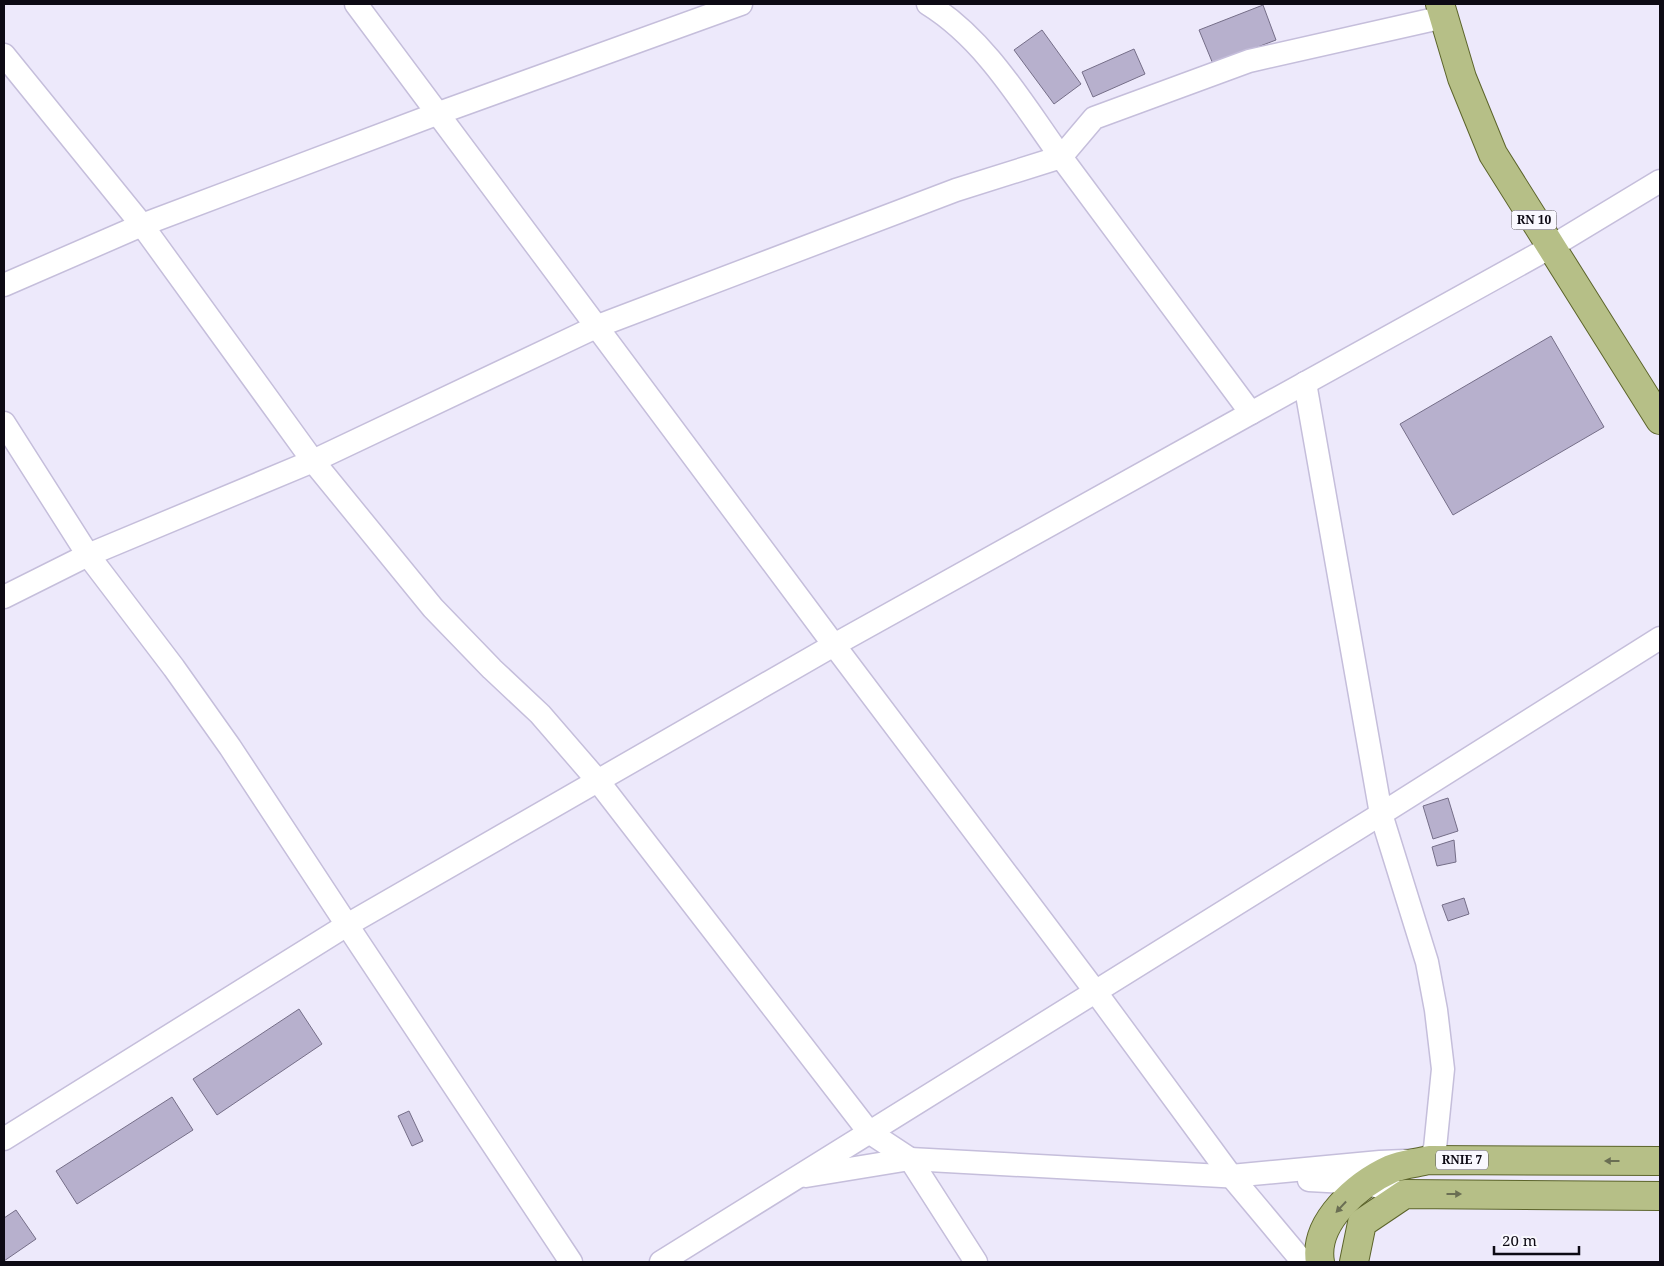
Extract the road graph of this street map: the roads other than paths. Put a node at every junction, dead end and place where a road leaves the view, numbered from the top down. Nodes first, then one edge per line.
1 (356, 4) edge
2 (741, 4) edge
3 (928, 4) edge
4 (1442, 10) edge
5 (4, 55) edge
6 (439, 112) junction
7 (1061, 157) junction
8 (1660, 181) edge
9 (142, 225) junction
10 (1550, 247) junction
11 (4, 285) edge
12 (598, 326) junction
13 (1305, 383) junction
14 (1251, 413) junction
15 (1660, 420) edge
16 (4, 422) edge
17 (313, 461) junction
18 (88, 555) junction
19 (4, 598) edge
20 (1660, 638) edge
21 (834, 644) junction
22 (598, 780) junction
23 (1382, 814) junction
24 (347, 925) junction
25 (1095, 991) junction
26 (869, 1132) junction
27 (4, 1139) edge
28 (910, 1159) junction
29 (1429, 1160) junction
30 (1660, 1161) edge
31 (1231, 1176) junction
32 (796, 1178) junction
33 (1364, 1184) junction
34 (1405, 1194) junction
35 (1660, 1196) edge
36 (571, 1262) edge
37 (661, 1262) edge
38 (976, 1262) edge
39 (1303, 1262) edge
40 (1320, 1262) edge
41 (1354, 1262) edge

1 - 6 street
2 - 6 street
3 - 7 street
4 - 7 street
4 - 10 main road, RN 10
5 - 9 street
6 - 9 street
6 - 12 street
7 - 12 street
7 - 14 street
8 - 10 street
9 - 11 street
9 - 17 street
10 - 13 street
10 - 15 main road, RN 10
12 - 17 street
12 - 21 street
13 - 14 street
13 - 23 street
14 - 21 street
16 - 18 street
17 - 18 street
17 - 22 street
18 - 19 street
18 - 24 street
20 - 23 street
21 - 22 street
21 - 25 street
22 - 24 street
22 - 26 street
23 - 25 street
23 - 29 street
24 - 27 street
24 - 36 street
25 - 26 street
25 - 31 street
26 - 28 street
26 - 32 street
28 - 31 street
28 - 32 street
28 - 38 street
30 -> 29 main road, RNIE 7 / RNIE 7
29 - 31 street
29 - 33 main road, RNIE 7 / RNIE 7
31 - 33 street
31 - 39 street
32 - 37 street
33 - 34 street
33 -> 40 main road, RNIE 7 / RNIE 7
34 -> 35 main road
34 - 41 main road

